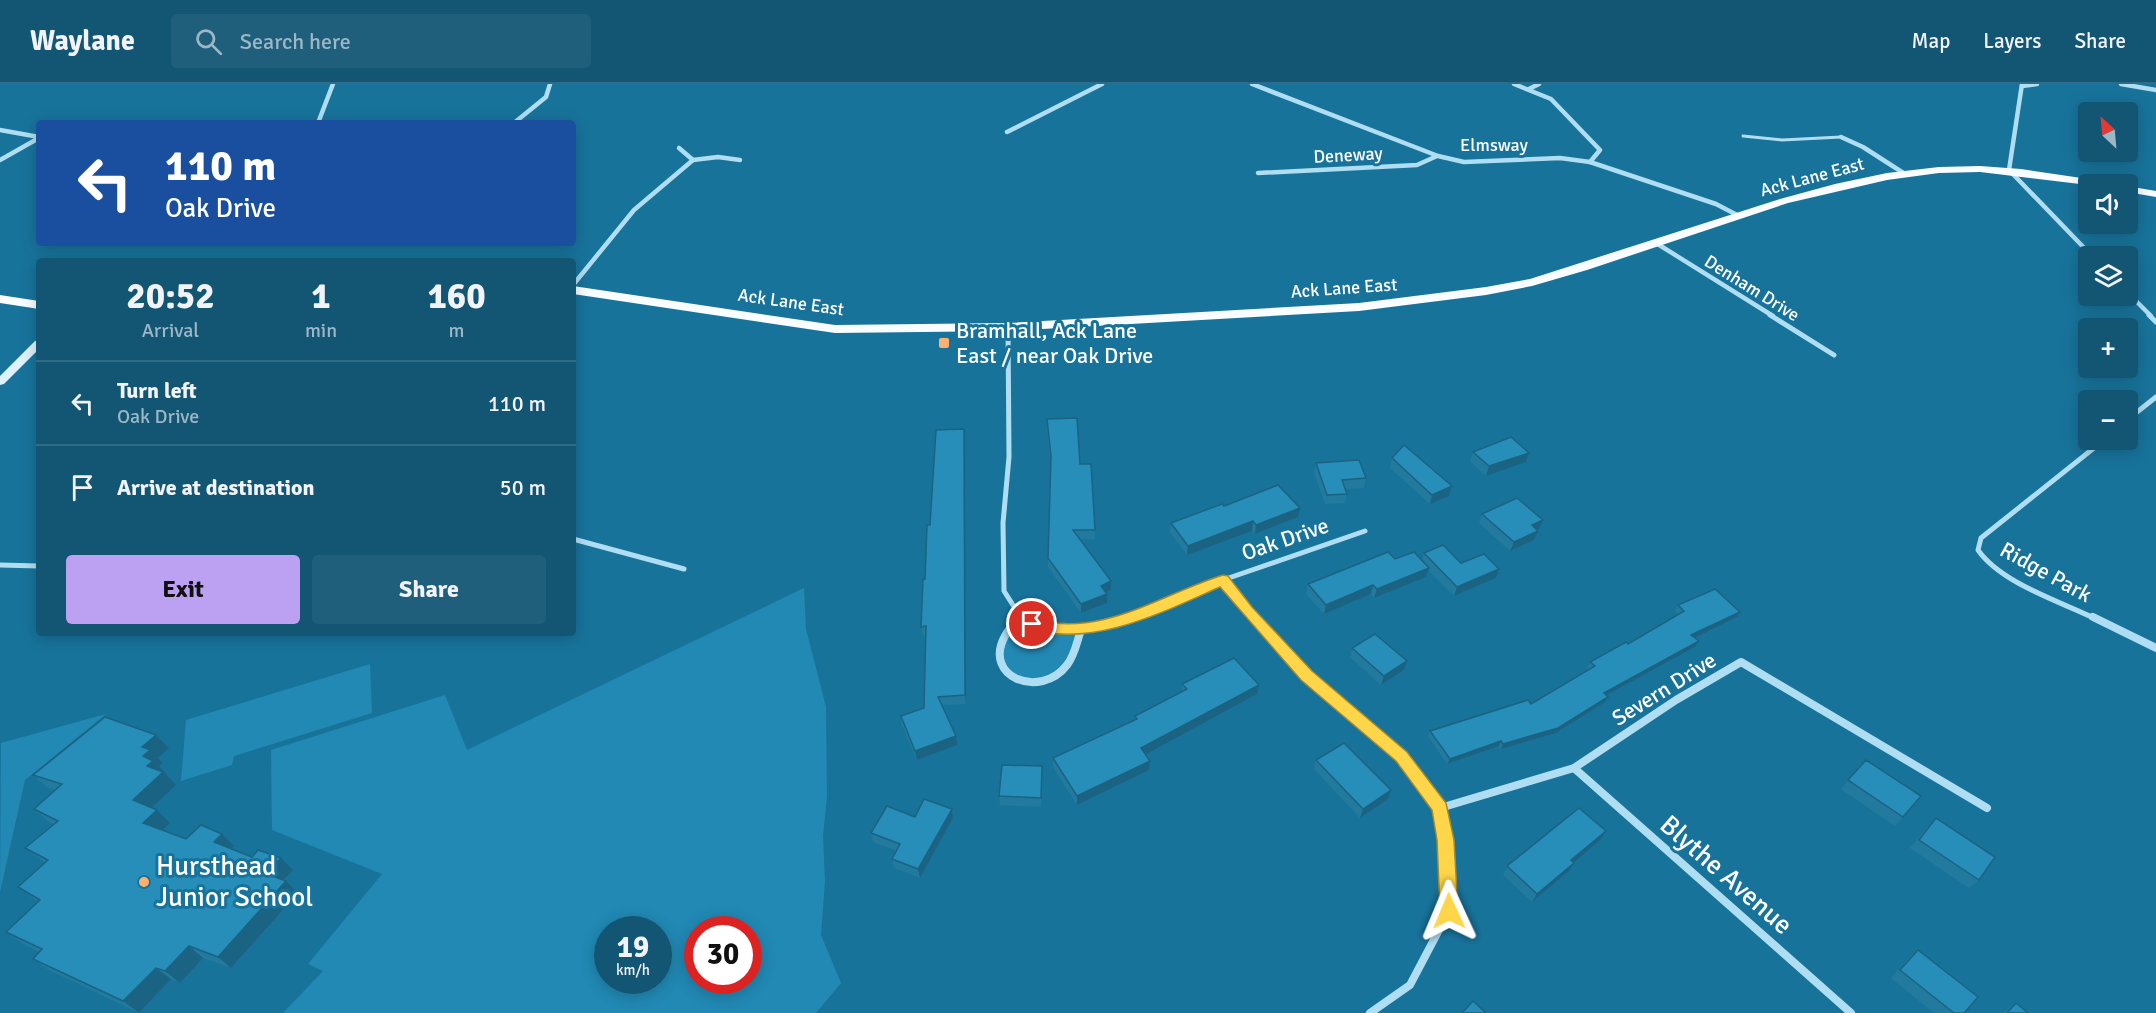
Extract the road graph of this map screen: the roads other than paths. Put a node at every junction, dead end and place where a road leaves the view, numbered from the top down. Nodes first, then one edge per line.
1 (333, 84) edge
2 (550, 84) edge
3 (1102, 84) edge
4 (1252, 84) edge
5 (1514, 84) edge
6 (1539, 84) edge
7 (2037, 84) edge
8 (2121, 84) edge
9 (2022, 85) edge
10 (1529, 89) junction
11 (2156, 90) edge
12 (319, 120) edge
13 (518, 120) edge
14 (0, 130) edge
15 (1007, 132) dead end
16 (36, 136) edge
17 (1743, 136) dead end
18 (1841, 137) joint
19 (36, 139) edge
20 (679, 148) dead end
21 (1438, 156) junction
22 (0, 160) edge
23 (693, 160) junction
24 (740, 160) dead end
25 (1590, 162) junction
26 (2009, 170) junction
27 (1258, 173) dead end
28 (1905, 174) junction
29 (2078, 180) edge
30 (2138, 191) edge
31 (2156, 194) edge
32 (1739, 216) junction
33 (1656, 243) junction
34 (2082, 246) edge
35 (576, 281) edge
36 (576, 290) edge
37 (0, 299) edge
38 (2138, 303) edge
39 (36, 305) edge
40 (2156, 322) edge
41 (1008, 327) junction
42 (36, 346) edge
43 (1834, 356) dead end
44 (0, 382) edge
45 (2156, 397) edge
46 (2138, 411) edge
47 (2091, 450) edge
48 (1365, 531) dead end
49 (576, 540) edge
50 (0, 566) edge
51 (36, 566) edge
52 (684, 569) dead end
53 (1223, 580) junction
54 (1020, 618) junction
55 (1081, 630) junction
56 (2156, 648) edge
57 (1574, 768) junction
58 (1440, 808) junction
59 (1987, 808) dead end
60 (1370, 1013) edge
61 (1851, 1013) edge

1 - 12 street
2 - 13 street
3 - 15 street
4 - 21 street, Elmsway
5 - 10 street
6 - 10 street
7 - 9 street
8 - 11 street
9 - 26 street
10 - 25 street
14 - 16 street
17 - 18 lane
18 - 28 street
19 - 22 street
20 - 23 street
21 - 25 street, Elmsway
21 - 27 street, Deneway
23 - 24 street
23 - 35 street
25 - 32 street, Elmsway
26 - 28 main road, Ack Lane East
26 - 29 main road, Ack Lane East
26 - 34 street
28 - 32 main road, Ack Lane East
30 - 31 main road
32 - 33 main road, Ack Lane East
33 - 41 main road, Ack Lane East
33 - 43 street, Denham Drive
36 - 41 main road, Ack Lane East
37 - 39 main road
38 - 40 street
41 - 54 street
42 - 44 street
45 - 46 street
47 - 56 street, Ridge Park
48 - 53 street, Oak Drive
49 - 52 street
50 - 51 street
53 - 55 street, Oak Drive
53 - 58 street
54 - 55 street, Oak Drive
54 - 55 street
57 - 58 street, Severn Drive
57 - 59 street, Severn Drive
57 - 61 street, Blythe Avenue
58 - 60 street

